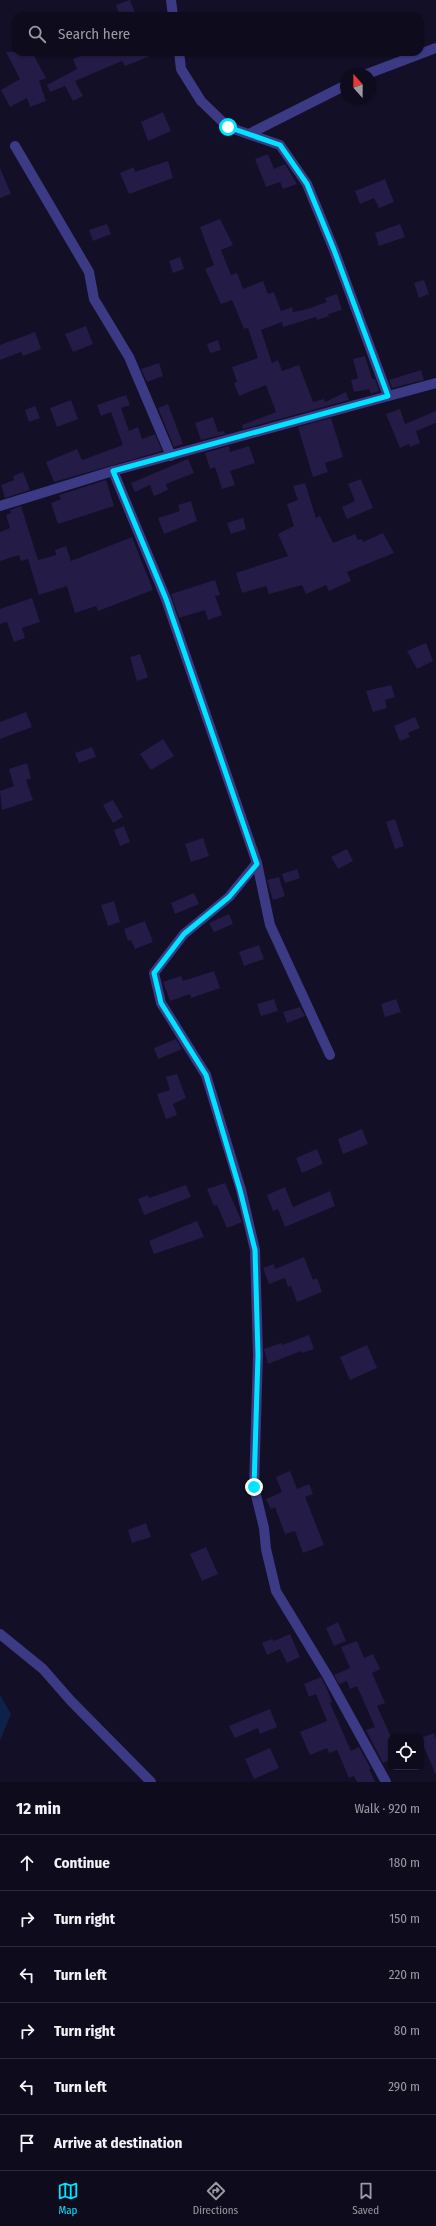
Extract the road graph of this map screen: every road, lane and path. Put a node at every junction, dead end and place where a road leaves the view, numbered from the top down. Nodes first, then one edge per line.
1 (171, 0) edge
2 (173, 12) edge
3 (436, 48) edge
4 (424, 53) edge
5 (179, 56) edge
6 (415, 56) edge
7 (376, 71) edge
8 (340, 88) edge
9 (249, 134) junction
10 (15, 146) dead end
11 (436, 383) edge
12 (388, 396) junction
13 (171, 456) junction
14 (113, 471) junction
15 (0, 506) edge
16 (257, 864) junction
17 (330, 1055) dead end
18 (0, 1634) edge
19 (151, 1782) edge
20 (386, 1782) edge

1 - 2 street
3 - 4 street
5 - 9 street
6 - 7 street
8 - 9 street
9 - 12 street
10 - 13 street
11 - 12 street
12 - 13 street
13 - 14 street
14 - 15 street
14 - 16 street
16 - 17 street
16 - 20 street
18 - 19 street

